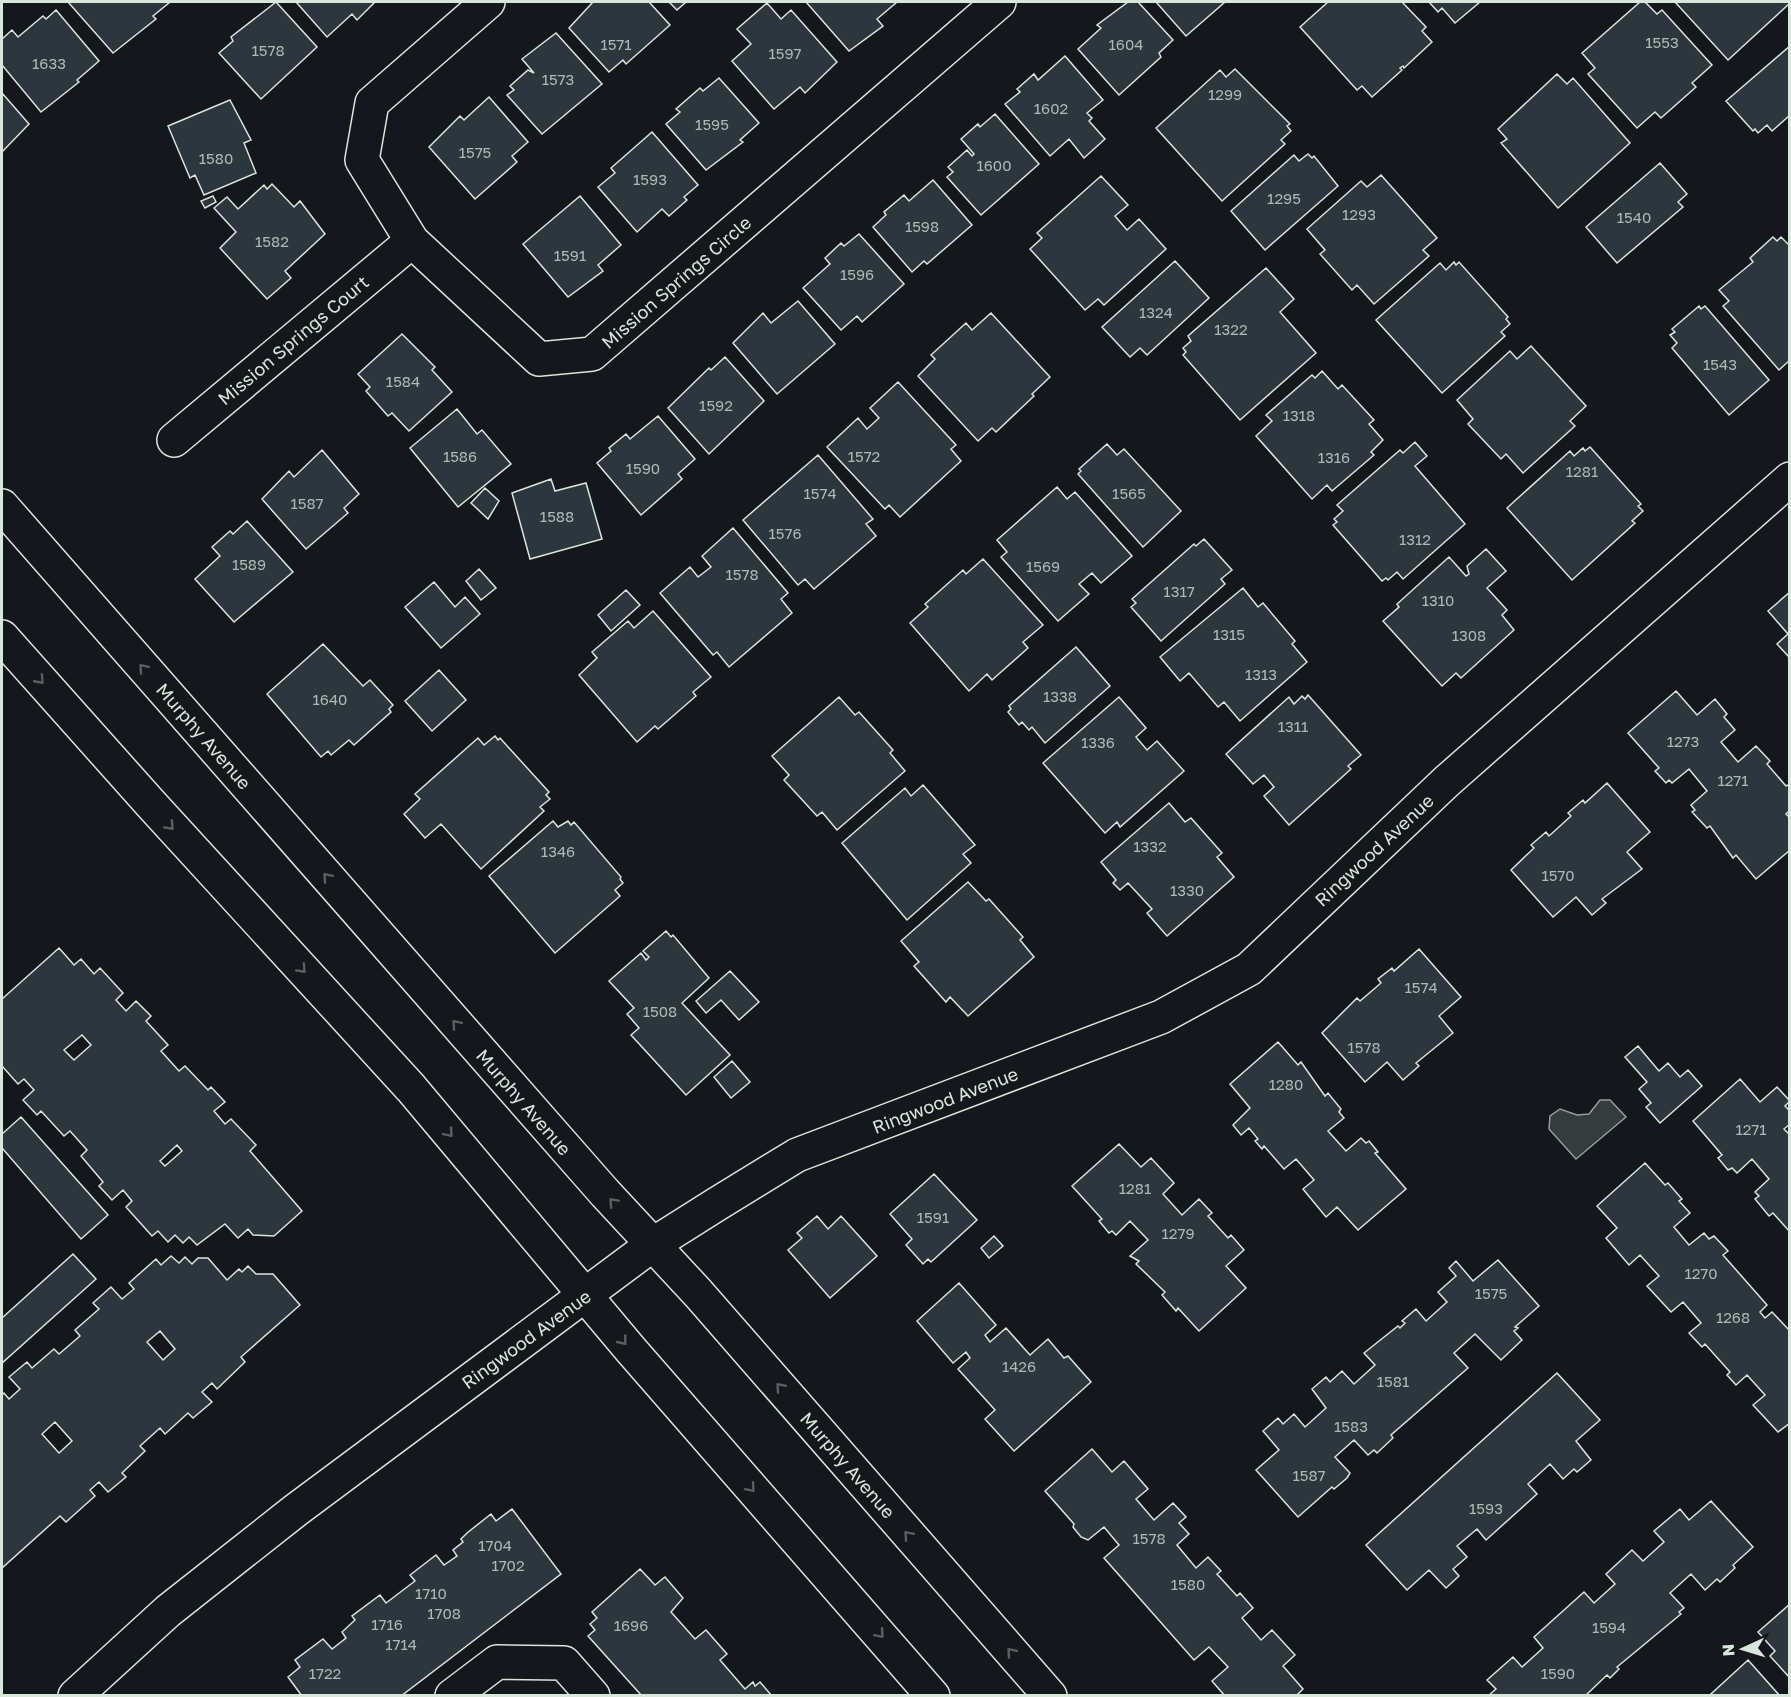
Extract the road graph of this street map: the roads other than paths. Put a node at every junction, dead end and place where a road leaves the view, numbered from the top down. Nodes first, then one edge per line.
1 (488, 2) edge
2 (999, 2) edge
3 (412, 241) junction
4 (174, 440) dead end
5 (1790, 479) edge
6 (2, 506) edge
7 (2, 637) edge
8 (652, 1245) junction
9 (586, 1295) junction
10 (75, 1695) edge
11 (452, 1695) edge
12 (593, 1695) edge
13 (933, 1695) edge
14 (1050, 1695) edge

1 - 3 street, Mission Springs Circle
2 - 3 street, Mission Springs Circle
3 - 4 street, Mission Springs Court
5 - 8 street, Ringwood Avenue
8 -> 6 street, Murphy Avenue
7 -> 9 street
8 - 9 street, Ringwood Avenue
14 -> 8 street, Murphy Avenue
9 - 10 street, Ringwood Avenue
9 -> 13 street
11 - 12 street

